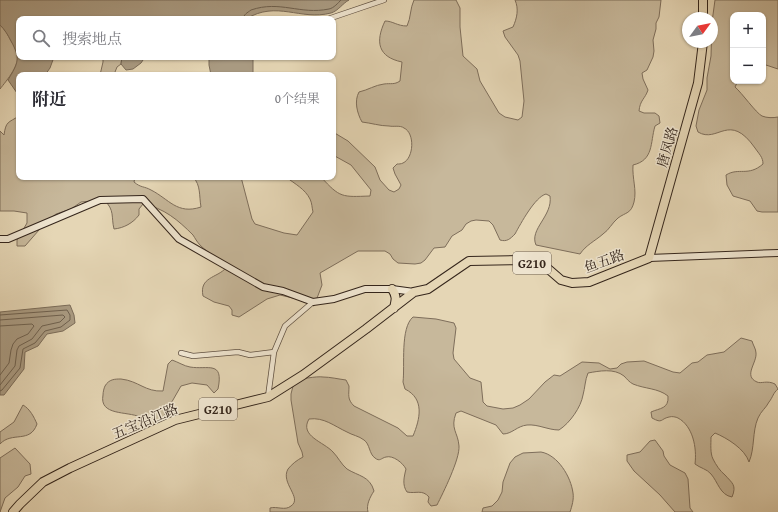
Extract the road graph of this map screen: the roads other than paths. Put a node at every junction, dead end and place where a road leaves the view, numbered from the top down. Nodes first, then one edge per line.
1 (384, 0) edge
2 (703, 0) edge
3 (703, 12) edge
4 (336, 16) edge
5 (701, 48) edge
6 (0, 239) edge
7 (778, 253) edge
8 (649, 258) junction
9 (392, 289) junction
10 (414, 292) junction
11 (313, 302) junction
12 (394, 308) junction
13 (274, 352) junction
14 (181, 353) dead end
15 (268, 398) junction
16 (13, 512) edge

1 - 4 street
2 - 3 highway
5 - 8 highway, 唐凤路
6 - 11 street
7 - 8 street
8 - 10 highway, 鱼五路 / G210
9 - 10 street
9 - 11 street
9 - 12 highway
10 - 12 highway, 五宝沿江路 / G210
11 - 13 street
12 - 15 highway, 五宝沿江路 / G210
13 - 14 street
13 - 15 street
15 - 16 highway, 五宝沿江路 / G210

